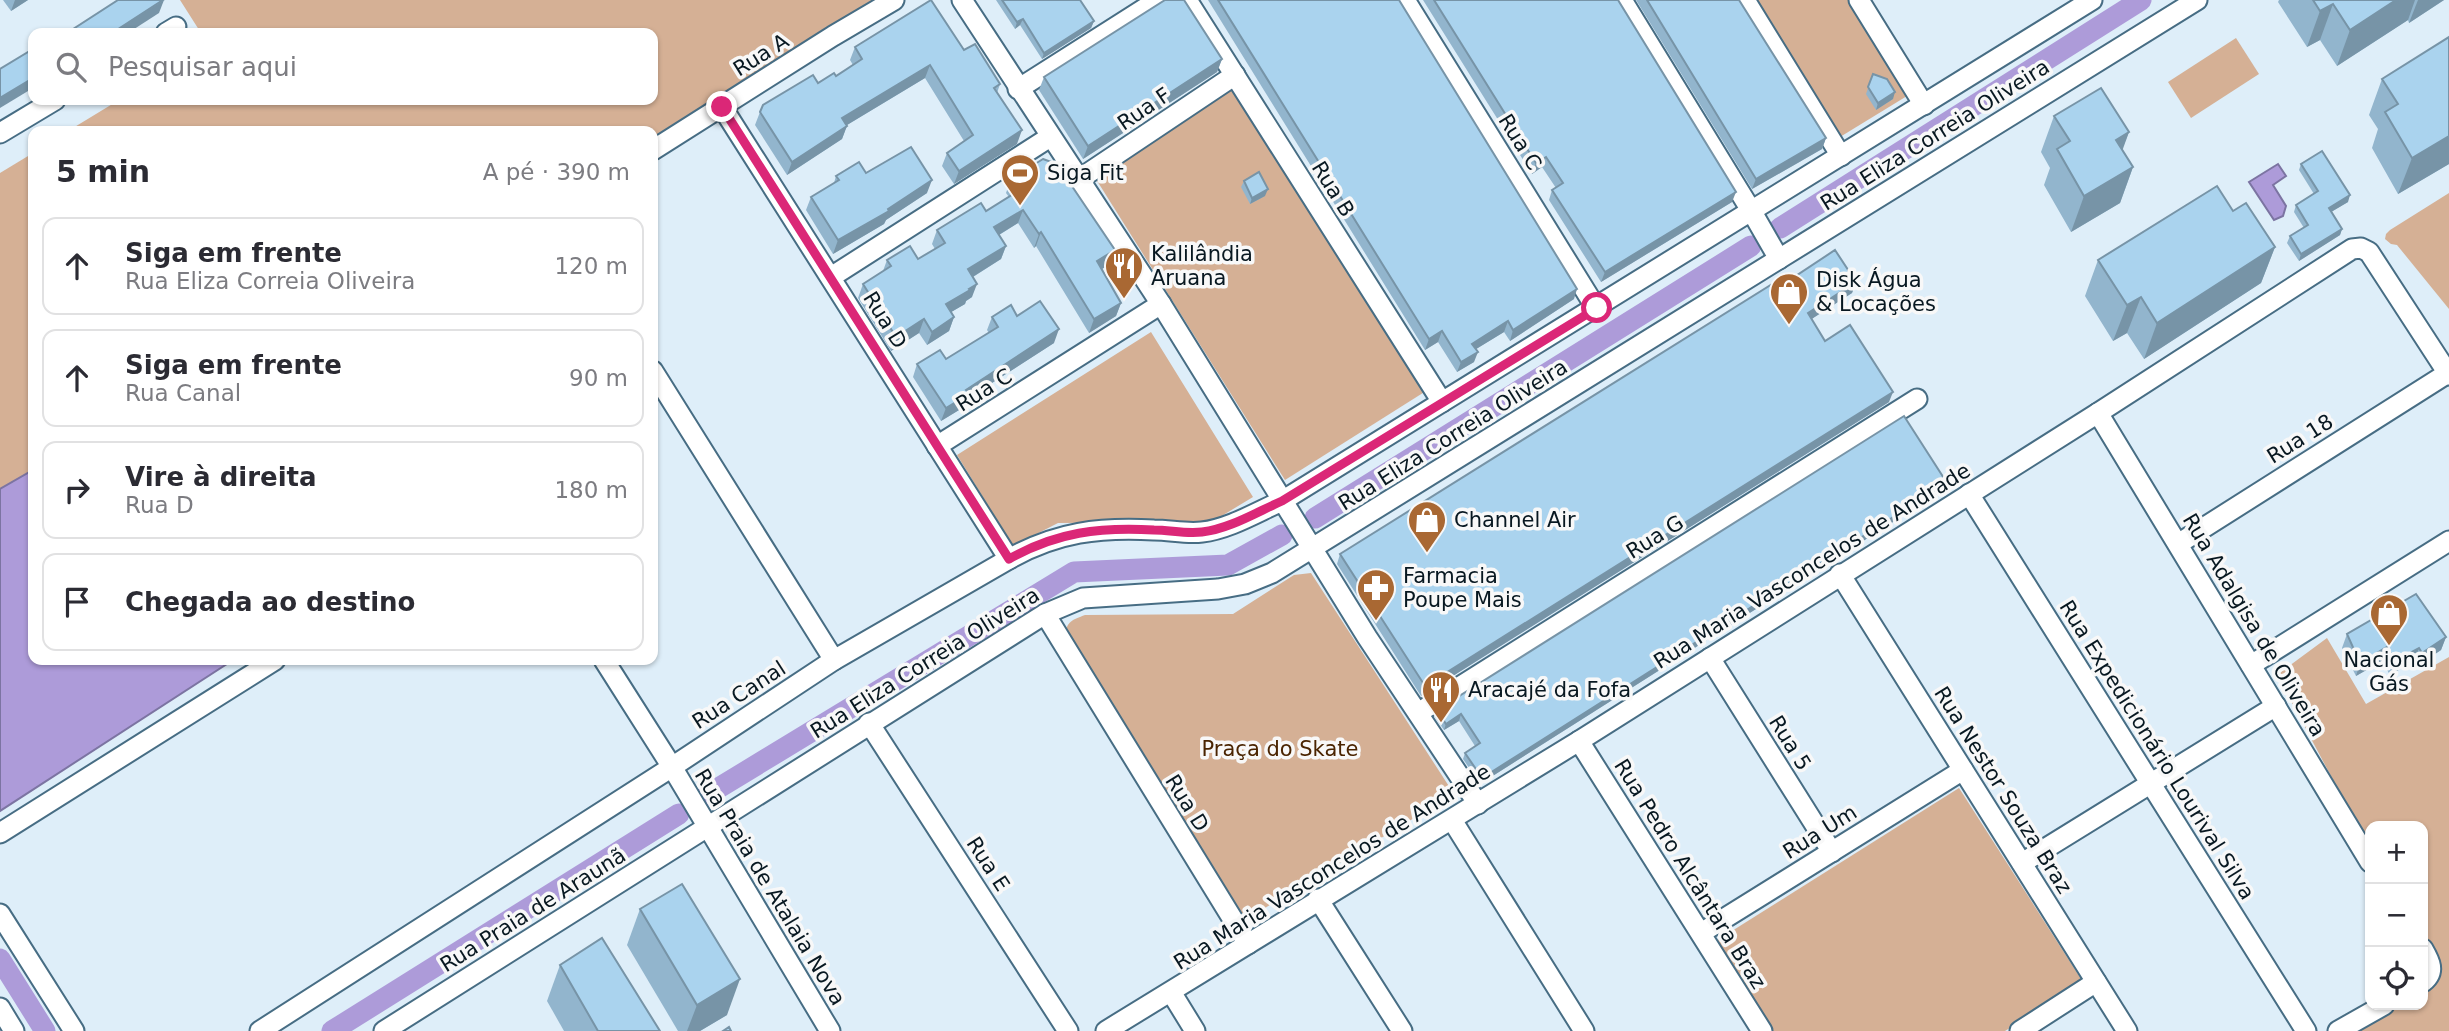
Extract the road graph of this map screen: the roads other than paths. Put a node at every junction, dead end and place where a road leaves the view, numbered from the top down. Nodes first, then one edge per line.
1 (894, 0) edge
2 (962, 0) edge
3 (1158, 0) edge
4 (1187, 0) edge
5 (1405, 0) edge
6 (1622, 0) edge
7 (1745, 0) edge
8 (1858, 0) edge
9 (2092, 0) edge
10 (2197, 0) edge
11 (1235, 75) junction
12 (1018, 89) junction
13 (47, 105) edge
14 (1924, 105) junction
15 (722, 107) junction
16 (0, 133) edge
17 (1050, 137) junction
18 (658, 147) edge
19 (1841, 156) junction
20 (1078, 180) junction
21 (1752, 212) junction
22 (1779, 259) junction
23 (831, 277) junction
24 (1161, 304) junction
25 (1597, 308) junction
26 (2448, 374) edge
27 (658, 379) edge
28 (1917, 399) dead end
29 (1442, 402) junction
30 (2098, 413) junction
31 (937, 446) junction
32 (1969, 494) junction
33 (1282, 501) junction
34 (2449, 541) edge
35 (2178, 544) junction
36 (1313, 549) junction
37 (1009, 559) junction
38 (1840, 574) junction
39 (1045, 614) junction
40 (1710, 658) junction
41 (834, 660) junction
42 (267, 665) edge
43 (607, 665) edge
44 (2251, 665) junction
45 (2276, 706) junction
46 (1418, 713) junction
47 (869, 723) junction
48 (1579, 741) junction
49 (671, 767) junction
50 (1963, 769) junction
51 (2151, 783) junction
52 (1478, 804) junction
53 (1452, 820) junction
54 (706, 828) junction
55 (0, 833) edge
56 (1832, 852) junction
57 (2365, 854) edge
58 (2022, 863) junction
59 (1318, 899) junction
60 (0, 914) edge
61 (1701, 933) junction
62 (1248, 944) junction
63 (2428, 960) edge
64 (2428, 977) edge
65 (2096, 982) junction
66 (1171, 992) junction
67 (2375, 1010) edge
68 (1758, 1029) edge
69 (74, 1031) edge
70 (260, 1031) edge
71 (384, 1031) edge
72 (830, 1031) edge
73 (1068, 1031) edge
74 (1106, 1031) edge
75 (1195, 1031) edge
76 (1402, 1031) edge
77 (1584, 1031) edge
78 (2020, 1031) edge
79 (2127, 1031) edge
80 (2306, 1031) edge
81 (2337, 1031) edge

1 - 15 street, Rua A
2 - 12 street
3 - 12 street
4 - 11 street, Rua B
5 - 25 street, Rua C
6 - 21 street
7 - 19 street
8 - 14 street
9 - 14 street, Rua Eliza Correia Oliveira
10 - 22 street, Rua Eliza Correia Oliveira
11 - 20 street, Rua F
11 - 29 street, Rua B
12 - 17 street
13 - 16 street
14 - 19 street, Rua Eliza Correia Oliveira
15 - 18 street, Rua A
15 - 23 street, Rua D
17 - 20 street
17 - 23 street
19 - 21 street, Rua Eliza Correia Oliveira
20 - 24 street
21 - 22 street
21 - 25 street, Rua Eliza Correia Oliveira
22 - 36 street, Rua Eliza Correia Oliveira
23 - 31 street, Rua D
24 - 31 street, Rua C
24 - 33 street
25 - 29 street, Rua Eliza Correia Oliveira
26 - 30 street, Rua Maria Vasconcelos de Andrade
26 - 35 street, Rua 18
27 - 41 street
28 - 46 street, Rua G
29 - 33 street, Rua Eliza Correia Oliveira
30 - 32 street, Rua Maria Vasconcelos de Andrade
30 - 35 street, Rua Adalgisa de Oliveira
31 - 37 street, Rua D
32 - 38 street, Rua Maria Vasconcelos de Andrade
32 - 51 street, Rua Expedicionário Lourival Silva
33 - 36 street
33 - 37 street, Rua Canal
34 - 44 street
35 - 44 street, Rua Adalgisa de Oliveira
36 - 39 street, Rua Eliza Correia Oliveira
36 - 46 street
37 - 41 street, Rua Canal
38 - 40 street, Rua Maria Vasconcelos de Andrade
38 - 50 street, Rua Nestor Souza Braz
39 - 47 street, Rua Eliza Correia Oliveira
39 - 62 street, Rua D
40 - 48 street, Rua Maria Vasconcelos de Andrade
40 - 56 street, Rua 5
41 - 49 street, Rua Canal
42 - 55 street
43 - 49 street, Rua Praia de Atalaia Nova
44 - 45 street, Rua Adalgisa de Oliveira
45 - 51 street
45 - 57 street, Rua Adalgisa de Oliveira
46 - 52 street
47 - 54 street, Rua Eliza Correia Oliveira
47 - 73 street, Rua E
48 - 52 street, Rua Maria Vasconcelos de Andrade
48 - 61 street, Rua Pedro Alcântara Braz
49 - 54 street, Rua Praia de Atalaia Nova
49 - 70 street, Rua Canal
50 - 56 street, Rua Um
50 - 58 street, Rua Nestor Souza Braz
51 - 58 street
51 - 80 street, Rua Expedicionário Lourival Silva
52 - 53 street, Rua Maria Vasconcelos de Andrade
53 - 59 street, Rua Maria Vasconcelos de Andrade
53 - 77 street
54 - 71 street, Rua Praia de Araunã
54 - 72 street, Rua Praia de Atalaia Nova
56 - 61 street, Rua Um
58 - 65 street, Rua Nestor Souza Braz
59 - 62 street, Rua Maria Vasconcelos de Andrade
59 - 76 street
60 - 69 street
61 - 68 street, Rua Pedro Alcântara Braz
62 - 66 street, Rua Maria Vasconcelos de Andrade
63 - 64 street
65 - 78 street
65 - 79 street, Rua Nestor Souza Braz
66 - 74 street, Rua Maria Vasconcelos de Andrade
66 - 75 street
67 - 81 street

